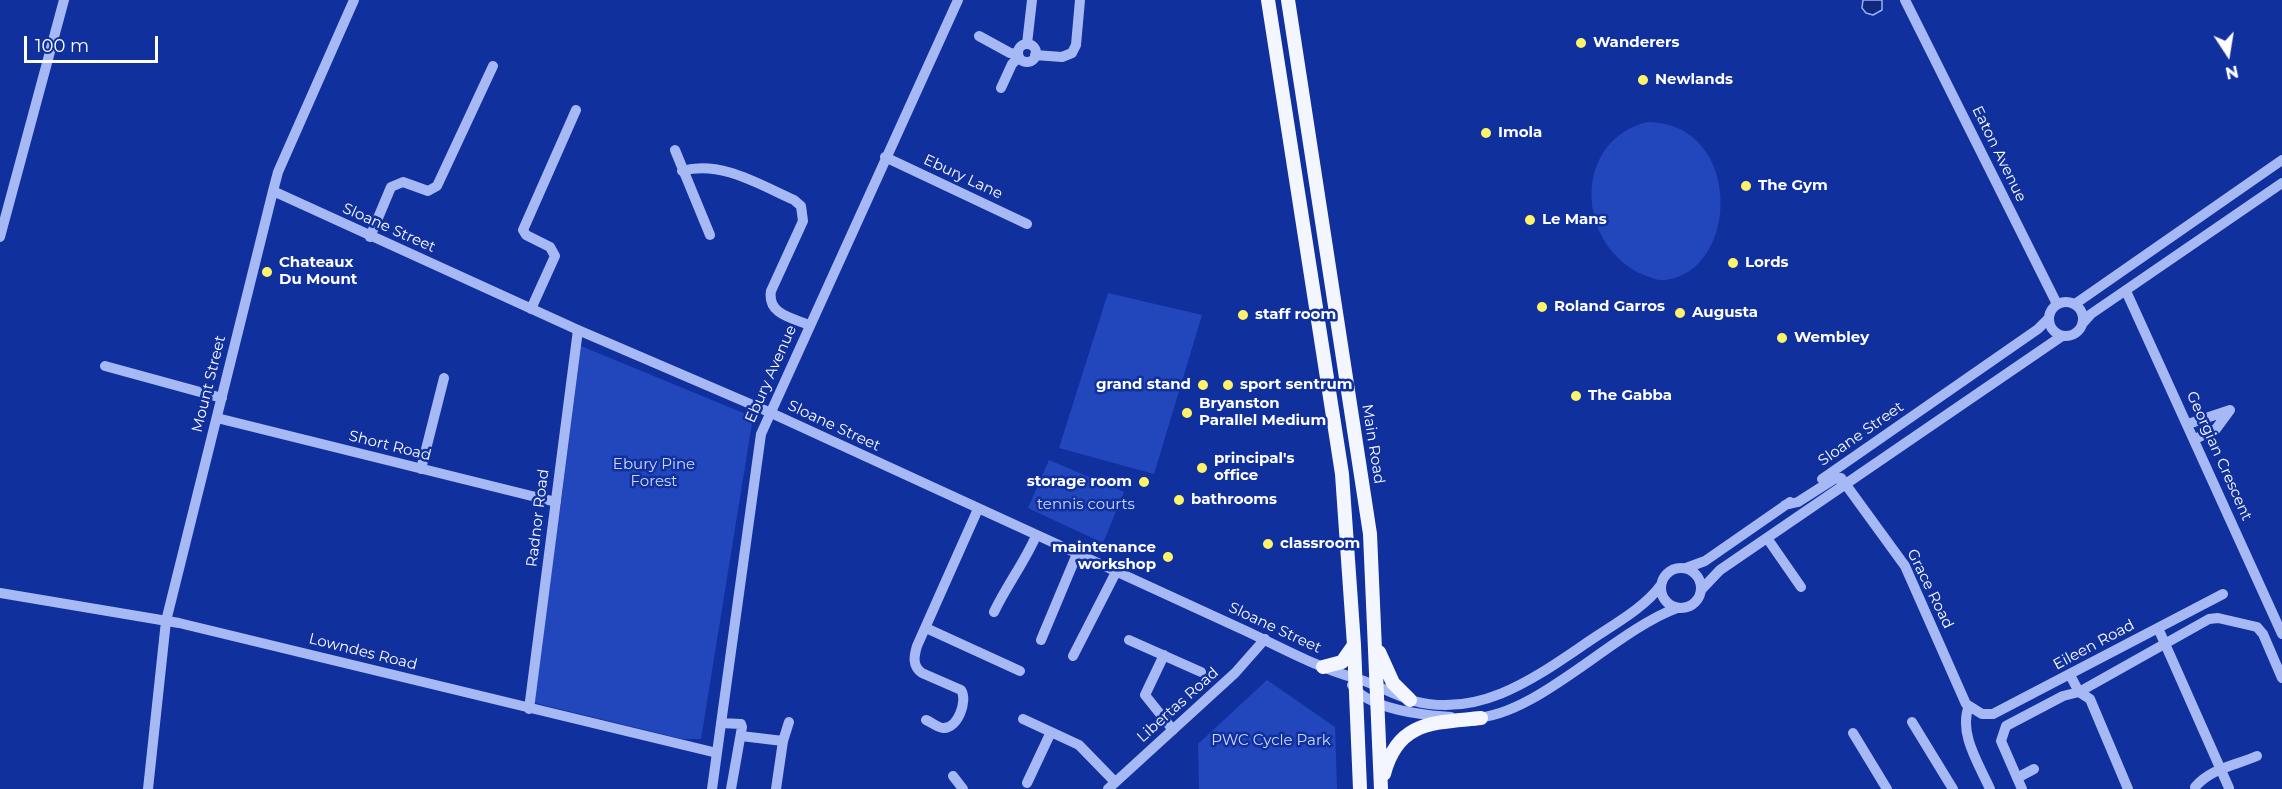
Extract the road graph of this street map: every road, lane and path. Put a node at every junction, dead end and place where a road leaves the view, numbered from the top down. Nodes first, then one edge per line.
1 (64, 0) edge
2 (354, 0) edge
3 (958, 0) edge
4 (1032, 0) edge
5 (1080, 0) edge
6 (1268, 0) edge
7 (1288, 0) edge
8 (1906, 0) edge
9 (978, 36) dead end
10 (1027, 44) junction
11 (1035, 55) junction
12 (1018, 56) junction
13 (493, 66) dead end
14 (1001, 88) dead end
15 (576, 110) dead end
16 (675, 150) dead end
17 (885, 157) junction
18 (2282, 160) edge
19 (682, 171) junction
20 (2282, 183) edge
21 (273, 191) junction
22 (1027, 224) dead end
23 (710, 235) dead end
24 (0, 237) edge
25 (370, 237) junction
26 (2126, 291) junction
27 (2057, 304) junction
28 (2075, 304) junction
29 (531, 309) junction
30 (2049, 318) junction
31 (2084, 323) junction
32 (809, 325) junction
33 (578, 330) junction
34 (2062, 336) junction
35 (105, 366) dead end
36 (444, 378) dead end
37 (222, 398) junction
38 (769, 412) junction
39 (217, 418) junction
40 (2188, 423) junction
41 (2195, 439) junction
42 (421, 469) junction
43 (1845, 483) junction
44 (556, 502) junction
45 (1785, 505) junction
46 (978, 509) junction
47 (1036, 537) junction
48 (1739, 537) junction
49 (1767, 538) junction
50 (1718, 552) junction
51 (1077, 554) junction
52 (1733, 562) junction
53 (1686, 568) junction
54 (1116, 572) junction
55 (1661, 585) junction
56 (1801, 586) dead end
57 (1701, 590) junction
58 (0, 593) edge
59 (2223, 594) dead end
60 (1677, 608) junction
61 (994, 612) dead end
62 (166, 621) junction
63 (926, 628) junction
64 (2158, 628) junction
65 (2282, 634) edge
66 (1265, 639) junction
67 (1041, 640) dead end
68 (1129, 640) dead end
69 (2166, 644) junction
70 (1354, 645) junction
71 (1376, 645) junction
72 (1164, 655) junction
73 (1073, 656) dead end
74 (1323, 667) junction
75 (1020, 671) dead end
76 (1201, 672) dead end
77 (2070, 675) junction
78 (2282, 678) edge
79 (1352, 681) junction
80 (1376, 687) junction
81 (2079, 692) junction
82 (1410, 700) junction
83 (1377, 703) junction
84 (529, 709) junction
85 (1973, 709) junction
86 (1481, 718) junction
87 (1023, 719) dead end
88 (926, 720) dead end
89 (789, 722) dead end
90 (1912, 722) dead end
91 (722, 723) junction
92 (1173, 730) junction
93 (1051, 732) junction
94 (1853, 733) dead end
95 (741, 736) junction
96 (783, 741) junction
97 (717, 753) junction
98 (2257, 756) dead end
99 (2220, 768) junction
100 (2034, 769) dead end
101 (952, 777) dead end
102 (2018, 778) junction
103 (1027, 783) dead end
104 (1112, 786) edge
105 (1381, 787) edge
106 (2195, 787) dead end
107 (2229, 788) edge
108 (148, 789) edge
109 (712, 789) edge
110 (731, 789) edge
111 (776, 789) edge
112 (963, 789) edge
113 (1360, 789) edge
114 (1887, 789) edge
115 (1953, 789) edge
116 (1990, 789) edge
117 (2022, 789) edge
118 (2128, 789) edge

1 - 24 street
2 - 21 street, Mount Street
3 - 17 street, Ebury Avenue
4 - 10 street
5 - 11 street
6 - 70 main road
7 - 71 main road, Main Road
8 - 27 street, Eaton Avenue
9 - 12 street
10 - 11 street
10 - 12 street
11 - 12 street
12 - 14 street
13 - 25 street
15 - 29 street
16 - 19 street
17 - 22 street, Ebury Lane
17 - 32 street, Ebury Avenue
18 - 28 street
19 - 23 street
19 - 32 street
20 - 26 street
21 - 25 street, Sloane Street
21 - 37 street, Mount Street
25 - 29 street, Sloane Street
26 - 31 street
26 - 40 street, Georgian Crescent
27 - 28 street
27 - 30 street
28 - 31 street
29 - 33 street, Sloane Street
30 - 34 street
30 - 45 street, Sloane Street
31 - 34 street
32 - 38 street, Ebury Avenue
33 - 38 street, Sloane Street
33 - 44 street, Radnor Road
34 - 43 street, Sloane Street
35 - 37 street
36 - 42 street
37 - 39 street, Mount Street
38 - 46 street, Sloane Street
38 - 91 street, Ebury Avenue
39 - 42 street, Short Road
39 - 62 street, Mount Street
40 - 41 street, Georgian Crescent
40 - 41 street
41 - 65 street, Georgian Crescent
42 - 44 street, Short Road
43 - 45 street
43 - 49 street, Sloane Street
43 - 85 street, Grace Road
44 - 84 street, Radnor Road
45 - 48 street, Sloane Street
46 - 47 street, Sloane Street
46 - 63 street
47 - 51 street, Sloane Street
47 - 61 street
48 - 49 street
48 - 50 street, Sloane Street
49 - 52 street, Sloane Street
49 - 56 street
50 - 52 street
50 - 53 street, Sloane Street
51 - 54 street, Sloane Street
51 - 67 street
52 - 57 street, Sloane Street
53 - 55 street
53 - 57 street
54 - 66 street, Sloane Street
54 - 73 street
55 - 60 street
55 - 82 street, Sloane Street
57 - 60 street
58 - 62 street, Lowndes Road
59 - 64 street, Eileen Road
60 - 86 street, Sloane Street
62 - 84 street, Lowndes Road
62 - 108 street, Mount Street
63 - 75 street
63 - 88 street
64 - 69 street
64 - 77 street, Eileen Road
66 - 74 street, Sloane Street
66 - 92 street, Libertas Road
68 - 72 street
69 - 78 street
69 - 81 street
69 - 99 street
70 - 74 main road
70 - 79 main road
71 - 80 main road, Main Road
71 - 82 main road
72 - 76 street
72 - 92 street
74 - 79 street, Sloane Street
77 - 81 street
77 - 85 street, Eileen Road
79 - 80 street, Sloane Street
79 - 83 street, Sloane Street
79 - 113 main road
80 - 82 street, Sloane Street
80 - 83 main road, Main Road
81 - 102 street
81 - 118 street
83 - 86 street, Sloane Street
83 - 105 main road, Main Road
84 - 97 street, Lowndes Road
85 - 116 street
86 - 105 main road
87 - 93 street
89 - 96 street
90 - 115 street
91 - 95 street
91 - 97 street, Ebury Avenue
92 - 104 street, Libertas Road
93 - 103 street
93 - 104 street
94 - 114 street
95 - 96 street
95 - 110 street
96 - 111 street
97 - 109 street, Ebury Avenue
98 - 99 street
99 - 106 street
99 - 107 street
100 - 102 street
101 - 112 street
102 - 117 street

